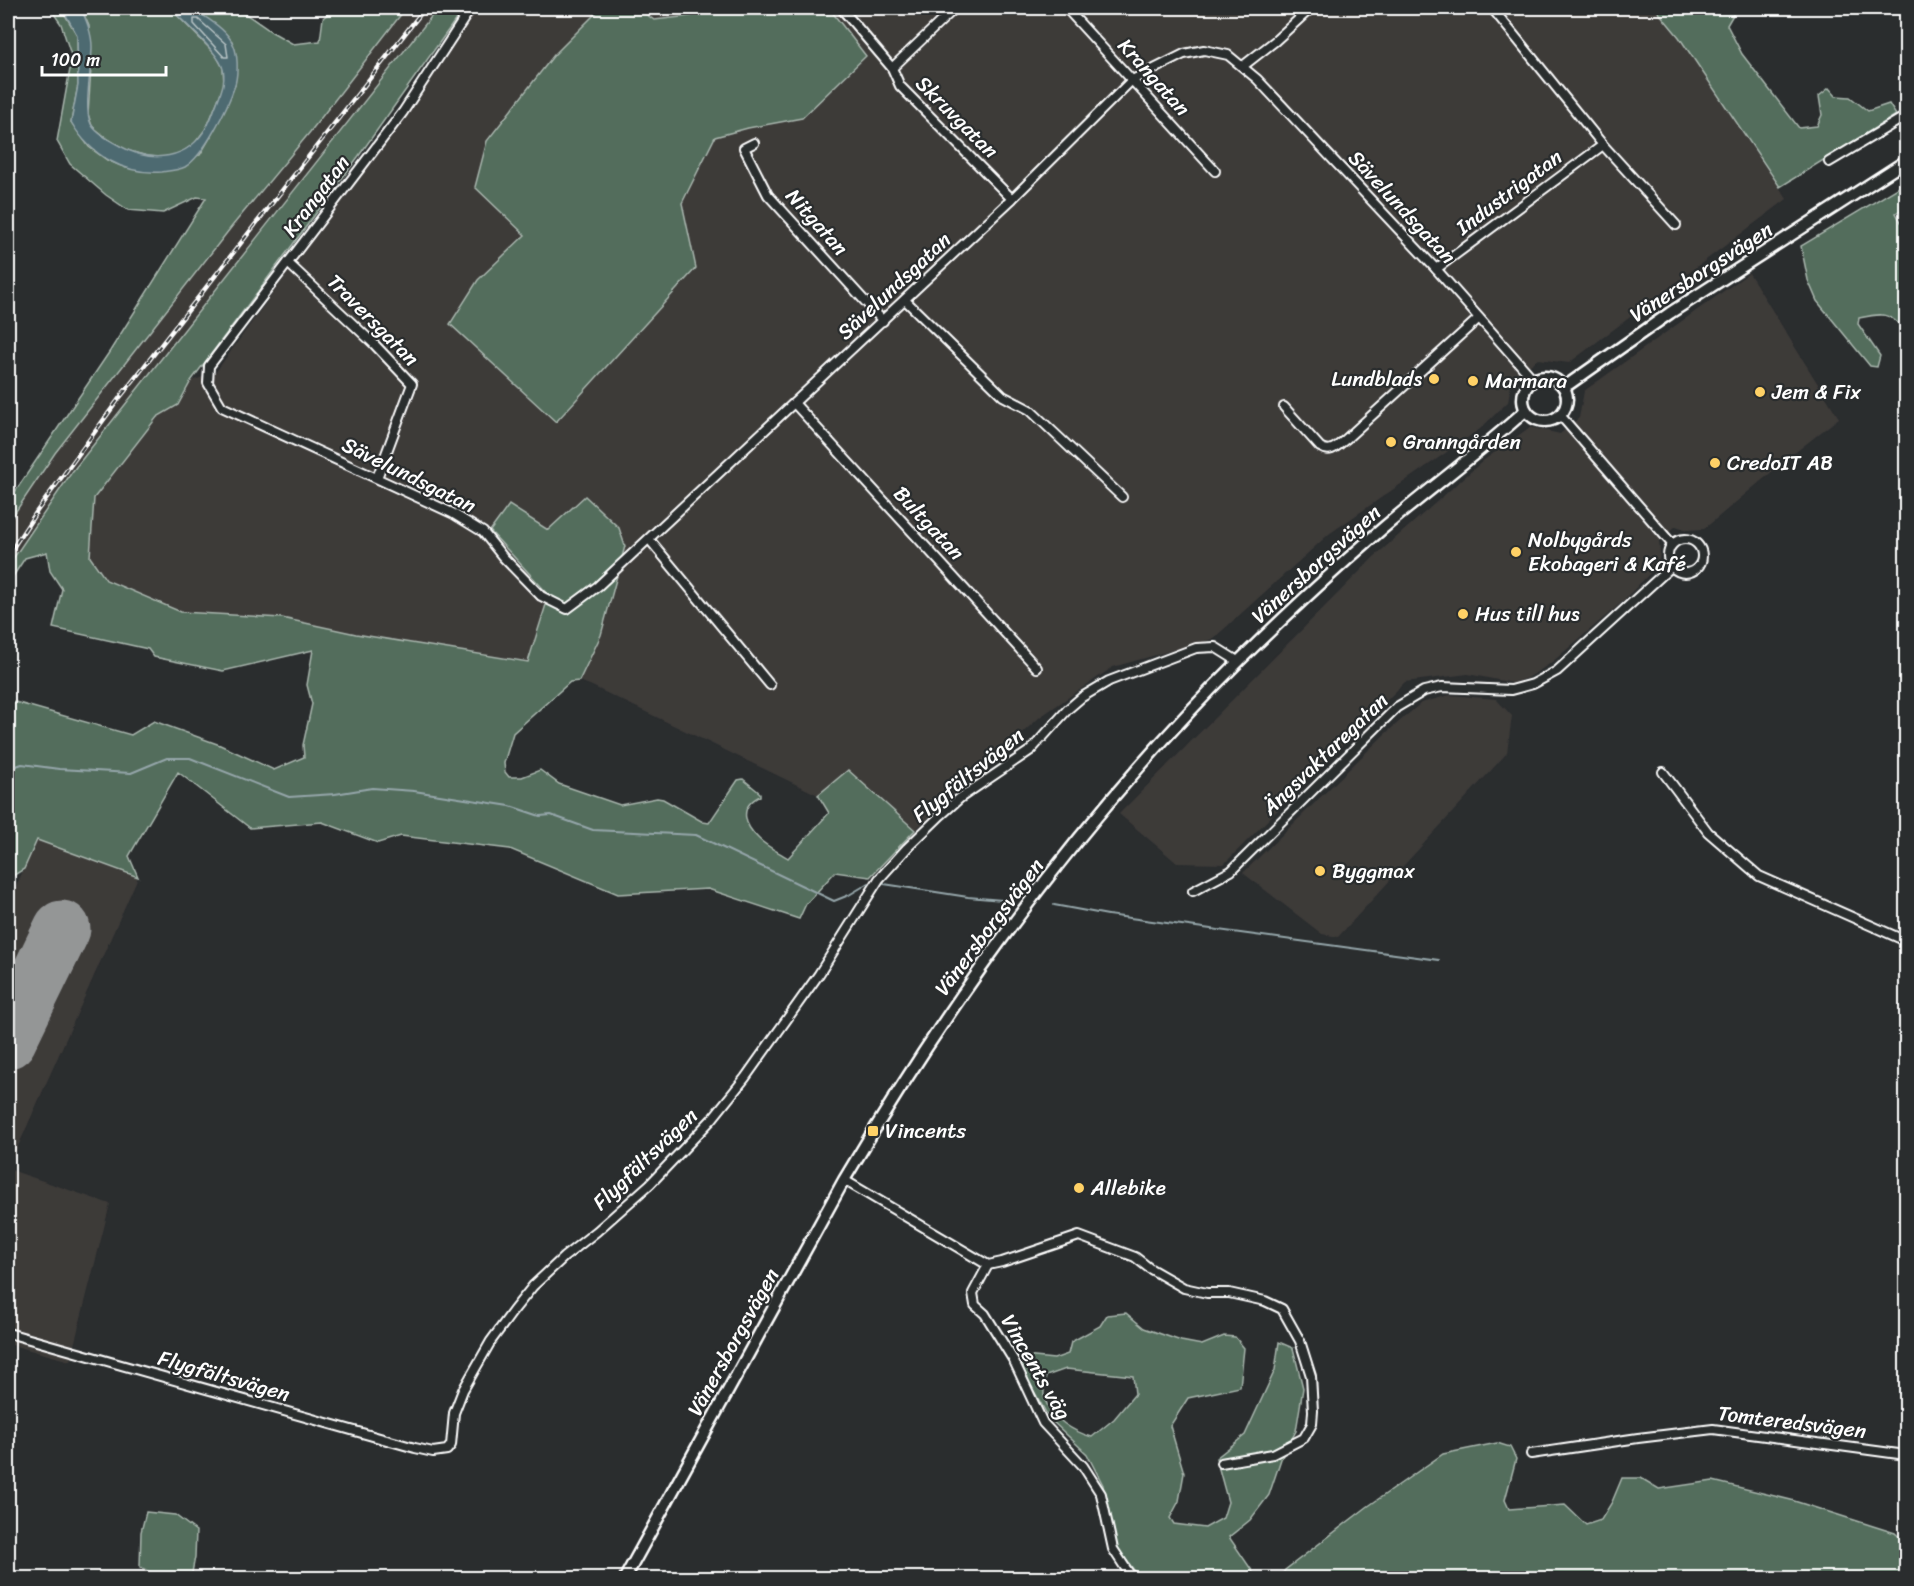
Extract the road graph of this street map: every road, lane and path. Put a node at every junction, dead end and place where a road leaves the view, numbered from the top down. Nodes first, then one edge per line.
1 (471, 8) edge
2 (841, 8) edge
3 (955, 8) edge
4 (1066, 8) edge
5 (1311, 8) edge
6 (1492, 8) edge
7 (1243, 66) junction
8 (892, 68) junction
9 (1132, 80) junction
10 (1906, 116) edge
11 (754, 142) dead end
12 (1604, 145) junction
13 (1906, 161) edge
14 (1829, 162) dead end
15 (1906, 168) edge
16 (1215, 171) dead end
17 (1012, 199) junction
18 (1676, 225) dead end
19 (1801, 230) junction
20 (288, 263) junction
21 (1436, 269) junction
22 (905, 300) junction
23 (1479, 318) junction
24 (883, 321) junction
25 (1534, 380) junction
26 (1563, 386) junction
27 (794, 403) junction
28 (222, 407) joint
29 (1284, 407) dead end
30 (1526, 410) junction
31 (1560, 415) junction
32 (377, 478) junction
33 (1122, 497) dead end
34 (649, 539) junction
35 (1672, 544) junction
36 (1671, 567) junction
37 (1239, 662) junction
38 (1037, 668) dead end
39 (770, 685) dead end
40 (1663, 772) dead end
41 (1193, 891) dead end
42 (1906, 941) edge
43 (844, 1180) junction
44 (988, 1265) junction
45 (8, 1333) edge
46 (1531, 1454) dead end
47 (1906, 1455) edge
48 (1221, 1463) dead end
49 (626, 1578) edge
50 (1132, 1578) edge

1 - 20 street, Krangatan
2 - 8 street
3 - 8 street, Skruvgatan
4 - 9 street, Krangatan
5 - 7 street
6 - 12 street
7 - 9 street, Sävelundsgatan
7 - 21 street, Sävelundsgatan
8 - 17 street, Skruvgatan
9 - 16 street, Krangatan
9 - 17 street, Sävelundsgatan
10 - 14 street
11 - 24 street, Nitgatan
12 - 18 street
12 - 21 street, Industrigatan
13 - 19 main road, Vänersborgsvägen
15 - 19 main road, Vänersborgsvägen
17 - 22 street, Sävelundsgatan
19 - 26 main road, Vänersborgsvägen
20 - 28 street, Krangatan
20 - 32 street, Traversgatan
21 - 23 street, Sävelundsgatan
22 - 24 street, Sävelundsgatan
22 - 33 street
23 - 25 street, Sävelundsgatan
23 - 29 street
24 - 27 street, Sävelundsgatan
25 - 26 main road
25 - 30 main road
26 - 31 main road
27 - 34 street, Sävelundsgatan
27 - 38 street, Bultgatan
28 - 32 street, Sävelundsgatan
30 - 31 main road
30 - 37 main road, Vänersborgsvägen
31 - 35 street
32 - 34 street, Sävelundsgatan
34 - 39 street
35 - 36 street
35 - 36 street
36 - 41 street, Ängsvaktaregatan
37 - 43 main road, Vänersborgsvägen
37 - 45 street, Flygfältsvägen
40 - 42 street
43 - 44 street
43 - 49 main road, Vänersborgsvägen
44 - 48 street
44 - 50 street, Vincents väg
46 - 47 street, Tomteredsvägen

